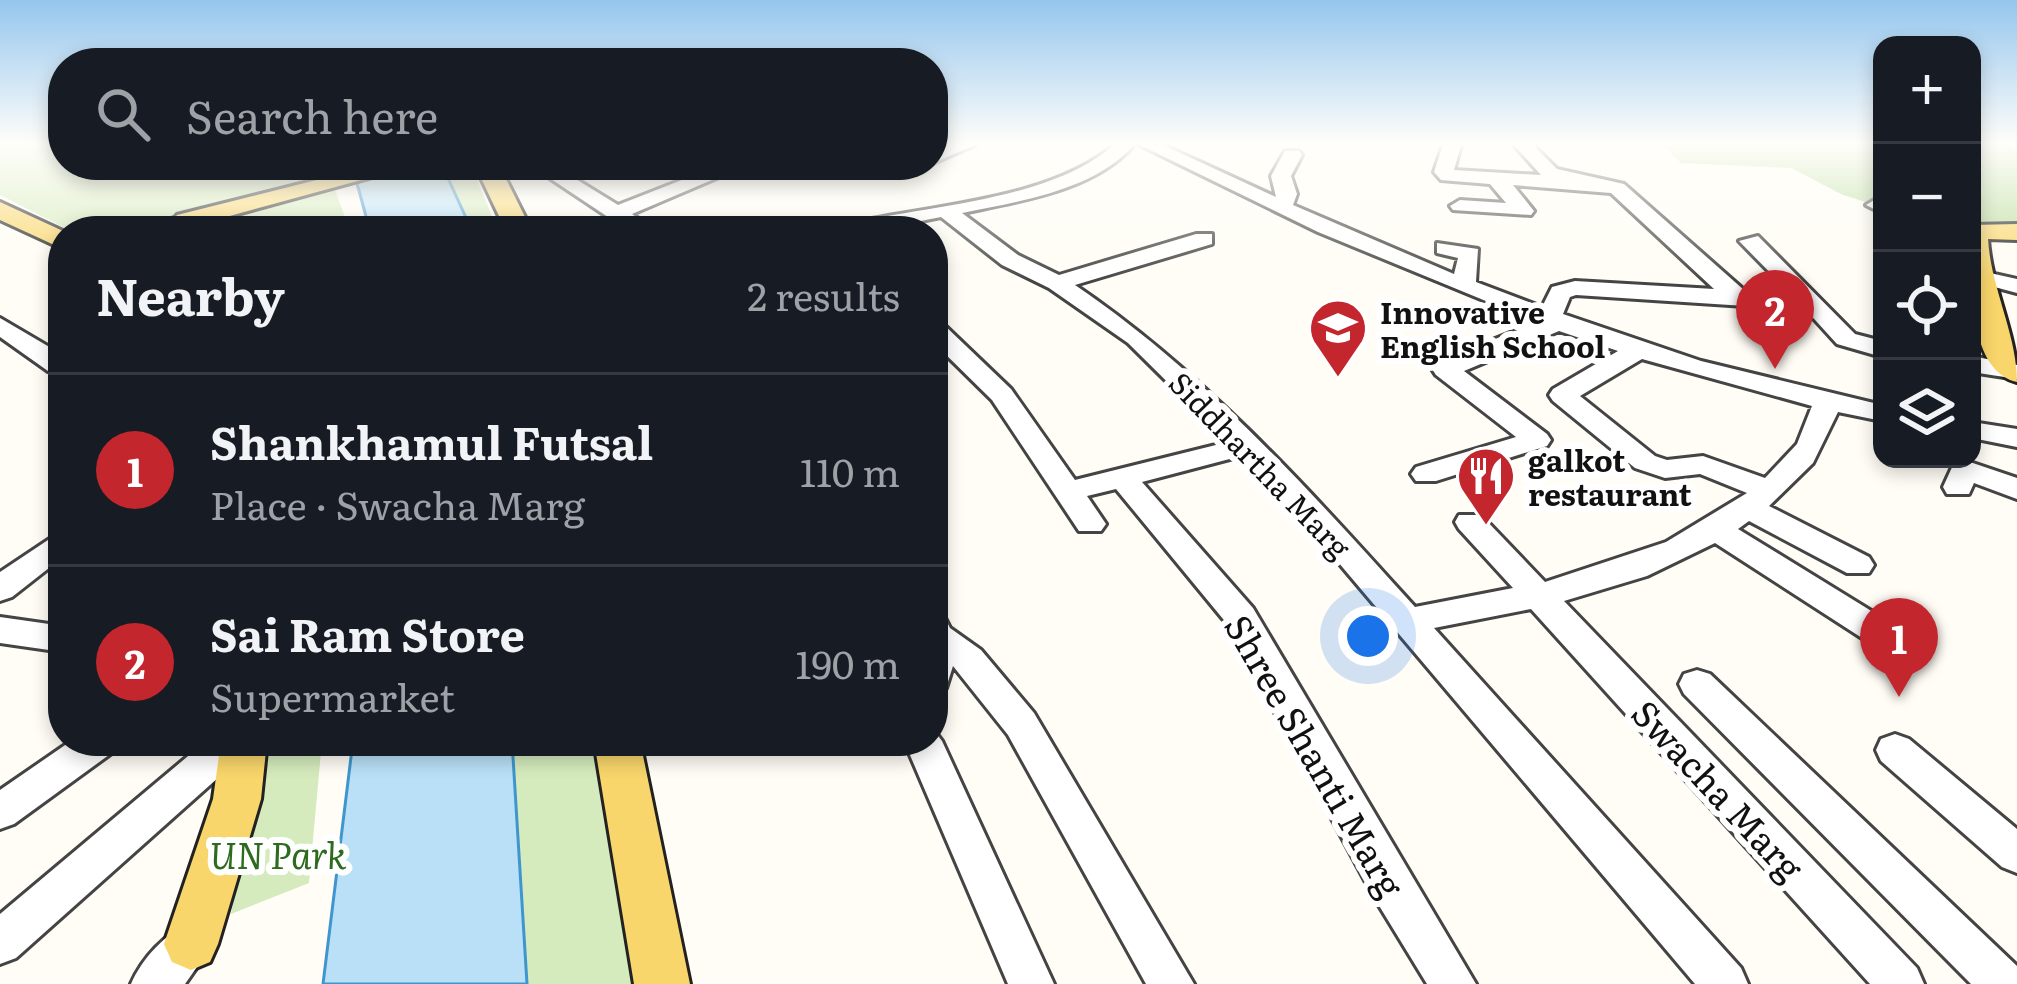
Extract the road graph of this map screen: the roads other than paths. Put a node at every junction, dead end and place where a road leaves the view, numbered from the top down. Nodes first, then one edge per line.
1 (301, 191) edge
2 (584, 191) edge
3 (672, 191) edge
4 (1032, 191) edge
5 (1249, 191) edge
6 (1286, 191) edge
7 (1507, 191) edge
8 (1621, 191) edge
9 (1282, 206) junction
10 (1460, 206) dead end
11 (945, 210) junction
12 (620, 212) junction
13 (202, 216) edge
14 (625, 216) edge
15 (916, 216) edge
16 (5, 218) edge
17 (1981, 230) edge
18 (2017, 232) edge
19 (48, 236) edge
20 (1204, 239) dead end
21 (1750, 242) dead end
22 (1445, 248) dead end
23 (1981, 277) edge
24 (1057, 283) junction
25 (1464, 283) junction
26 (2017, 286) edge
27 (1981, 292) edge
28 (1736, 297) junction
29 (1813, 303) junction
30 (1556, 319) junction
31 (0, 325) edge
32 (948, 342) edge
33 (1873, 346) edge
34 (1638, 350) junction
35 (48, 360) edge
36 (1981, 366) edge
37 (2016, 372) edge
38 (1826, 402) junction
39 (1873, 411) edge
40 (1981, 432) edge
41 (2017, 438) edge
42 (1248, 446) junction
43 (1426, 474) dead end
44 (1122, 478) junction
45 (1958, 487) dead end
46 (2017, 488) edge
47 (1069, 491) junction
48 (1758, 499) junction
49 (1470, 522) dead end
50 (1090, 524) dead end
51 (1719, 531) junction
52 (48, 552) edge
53 (1858, 565) dead end
54 (0, 589) edge
55 (1537, 595) junction
56 (1406, 621) junction
57 (1874, 629) dead end
58 (0, 630) edge
59 (48, 638) edge
60 (948, 642) edge
61 (1697, 684) dead end
62 (1895, 750) dead end
63 (79, 756) edge
64 (215, 756) edge
65 (242, 756) edge
66 (620, 756) edge
67 (930, 756) edge
68 (0, 812) edge
69 (2017, 854) edge
70 (0, 943) edge
71 (191, 944) joint
72 (154, 984) edge
73 (662, 984) edge
74 (1031, 984) edge
75 (1171, 984) edge
76 (1454, 984) edge
77 (1725, 984) edge
78 (1901, 984) edge
79 (2002, 984) edge

1 - 13 main road
2 - 12 street
3 - 12 street
4 - 11 street
5 - 9 street
6 - 9 street
7 - 10 street
8 - 28 street
9 - 25 street
11 - 15 street
11 - 24 street, Siddhartha Marg
12 - 14 street
16 - 19 main road
17 - 18 main road
20 - 24 street
21 - 29 street
22 - 25 street
23 - 26 street
24 - 42 street, Siddhartha Marg
25 - 30 street
27 - 37 main road
28 - 29 street
28 - 30 street
29 - 33 street
30 - 34 street
30 - 43 street
31 - 35 street
32 - 47 street
34 - 38 street
34 - 48 street
36 - 37 street
38 - 39 street
38 - 48 street
40 - 41 street
42 - 44 street
42 - 56 street, Siddhartha Marg
44 - 47 street
44 - 76 street, Shree Shanti Marg
45 - 46 street
47 - 50 street
48 - 51 street
48 - 53 street
49 - 55 street, Swacha Marg
51 - 55 street
51 - 57 street
52 - 54 street
55 - 56 street
55 - 78 street, Swacha Marg
56 - 77 street, Siddhartha Marg
58 - 59 street
60 - 75 street
61 - 79 street
62 - 69 street
63 - 68 street
64 - 70 street
65 - 71 main road
66 - 73 main road
67 - 74 street
71 - 72 street

